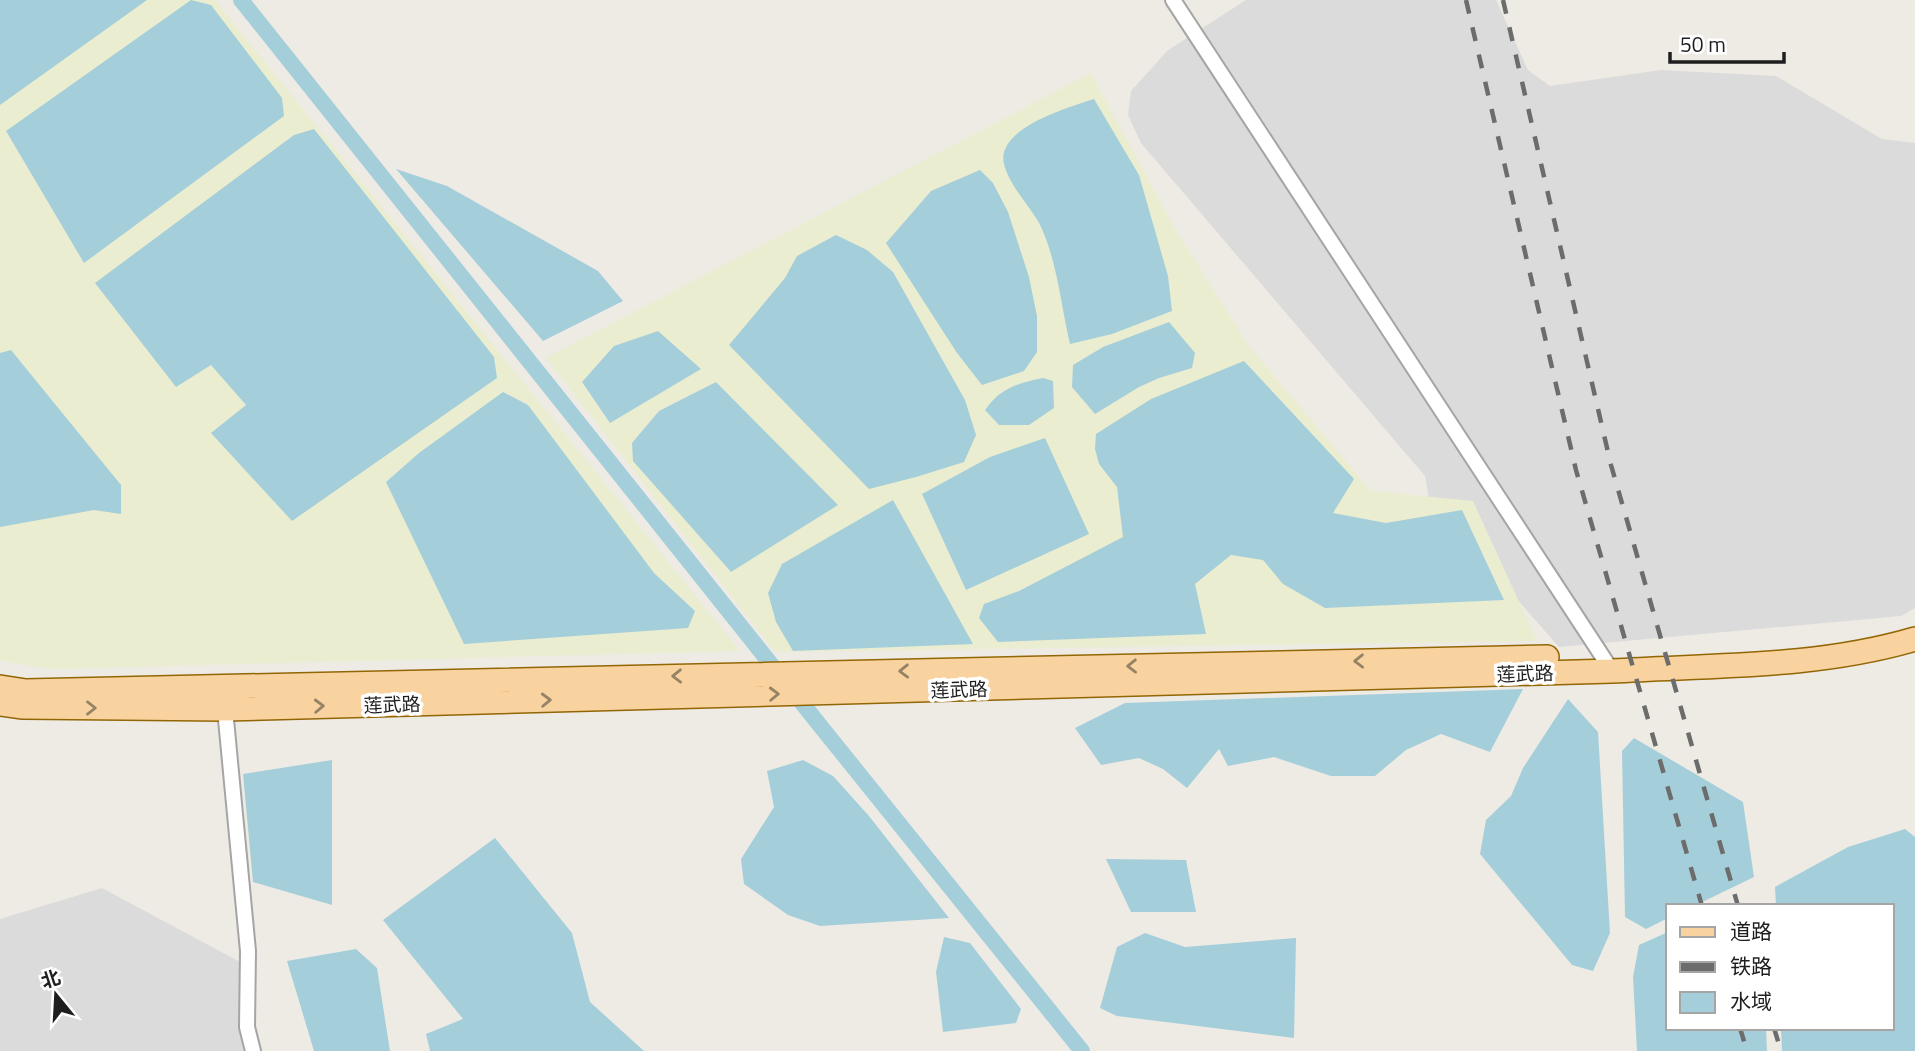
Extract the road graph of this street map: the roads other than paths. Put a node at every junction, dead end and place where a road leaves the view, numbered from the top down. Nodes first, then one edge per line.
1 (1173, 0) edge
2 (1915, 627) edge
3 (1915, 639) edge
4 (1606, 663) junction
5 (0, 687) edge
6 (0, 704) edge
7 (225, 709) junction
8 (253, 1051) edge

1 - 4 street
2 - 4 main road, 莲武路
3 - 4 main road, 莲武路
4 -> 5 main road, 莲武路
7 -> 4 main road, 莲武路
6 -> 7 main road, 莲武路
7 - 8 street

